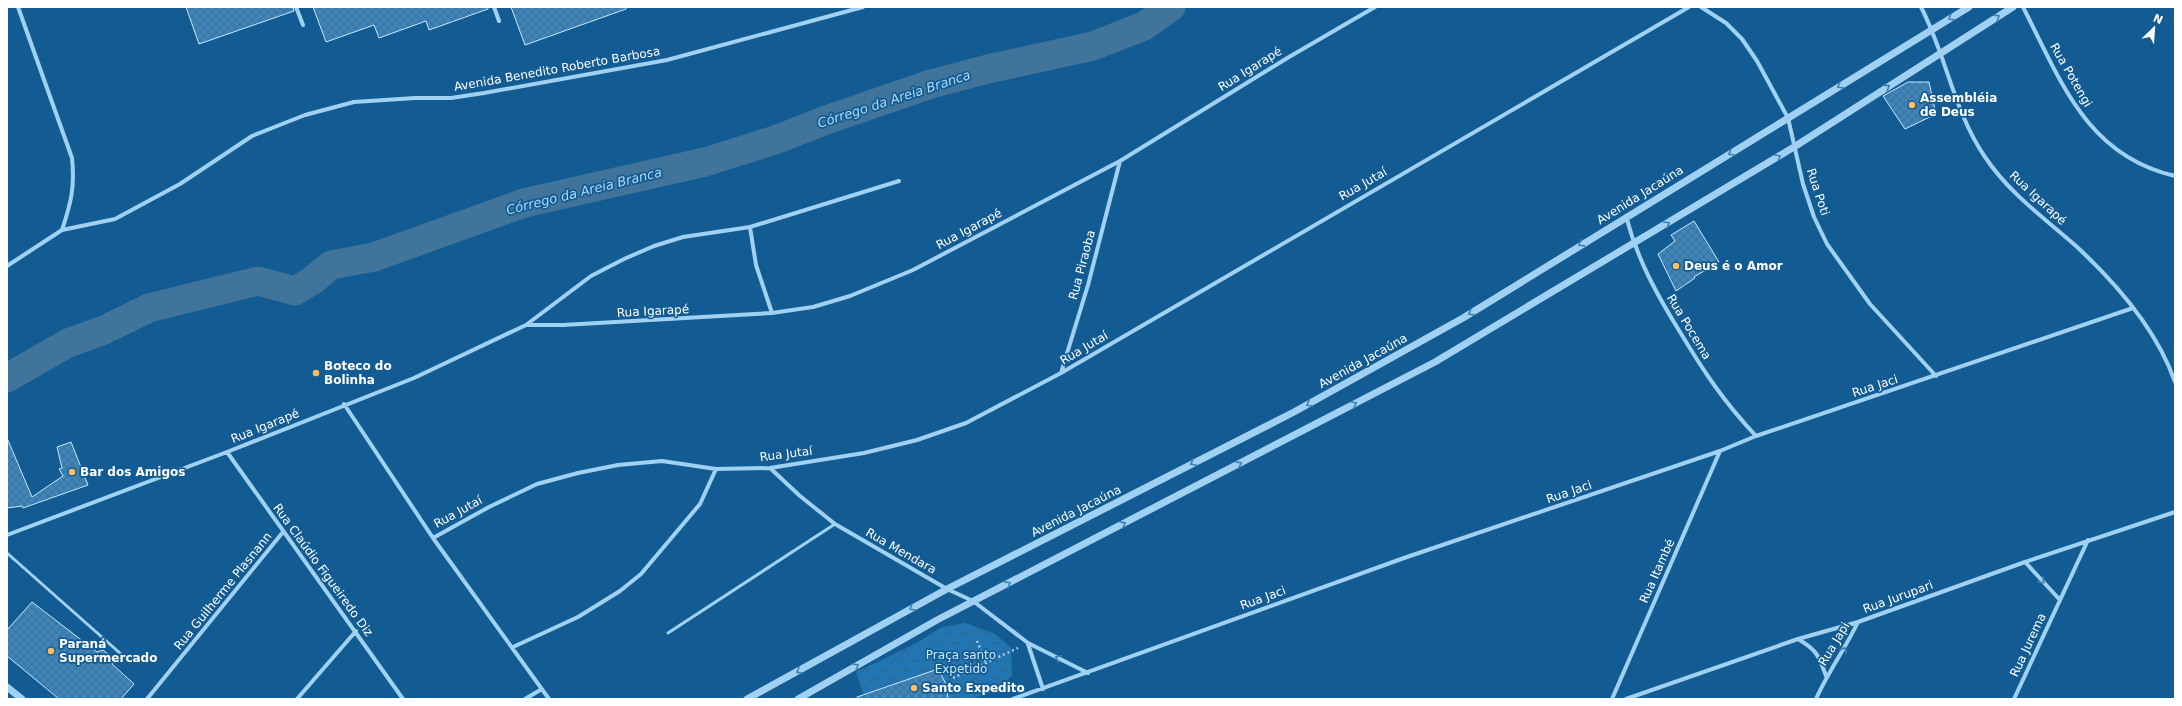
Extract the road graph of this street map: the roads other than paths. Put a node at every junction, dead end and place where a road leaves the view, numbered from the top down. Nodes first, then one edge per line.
1 (18, 7) edge
2 (296, 7) edge
3 (494, 7) edge
4 (863, 7) edge
5 (1375, 7) edge
6 (1689, 7) edge
7 (1701, 7) edge
8 (1921, 7) edge
9 (1969, 7) edge
10 (2013, 7) edge
11 (2023, 7) edge
12 (499, 21) dead end
13 (303, 25) dead end
14 (1933, 30) junction
15 (1941, 53) junction
16 (1788, 118) junction
17 (1794, 147) junction
18 (1120, 161) junction
19 (2175, 176) edge
20 (899, 181) dead end
21 (1626, 216) junction
22 (750, 227) junction
23 (62, 230) junction
24 (1633, 244) junction
25 (7, 266) edge
26 (2133, 308) junction
27 (772, 313) junction
28 (526, 325) junction
29 (1060, 373) junction
30 (1936, 376) junction
31 (2175, 382) edge
32 (344, 404) junction
33 (1756, 436) junction
34 (1720, 451) junction
35 (227, 452) junction
36 (770, 468) junction
37 (716, 469) junction
38 (2175, 512) edge
39 (835, 524) junction
40 (283, 532) junction
41 (7, 535) edge
42 (433, 538) junction
43 (2088, 540) junction
44 (7, 553) edge
45 (2025, 562) junction
46 (946, 589) junction
47 (2060, 600) junction
48 (973, 601) junction
49 (1858, 622) junction
50 (356, 631) junction
51 (668, 633) dead end
52 (1798, 639) junction
53 (1028, 643) junction
54 (513, 648) junction
55 (130, 662) dead end
56 (1088, 672) junction
57 (1826, 676) junction
58 (7, 687) edge
59 (542, 689) junction
60 (1043, 689) junction
61 (22, 699) edge
62 (147, 699) edge
63 (297, 699) edge
64 (403, 699) edge
65 (525, 699) edge
66 (549, 699) edge
67 (747, 699) edge
68 (798, 699) edge
69 (1014, 699) edge
70 (1612, 699) edge
71 (1626, 699) edge
72 (1816, 699) edge
73 (2014, 699) edge

1 - 23 street
2 - 13 street
3 - 12 street
4 - 23 street, Avenida Benedito Roberto Barbosa
5 - 18 street, Rua Igarapé
6 - 29 street, Rua Jutaí
7 - 16 street, Rua Poti
8 - 14 street, Rua Igarapé
9 -> 14 street, Avenida Jacaúna
15 -> 10 street
11 - 19 street, Rua Potengi
14 - 15 street, Rua Igarapé
14 -> 16 street, Avenida Jacaúna
17 -> 15 street
15 - 26 street, Rua Igarapé
16 - 17 street, Rua Poti
16 -> 21 street, Avenida Jacaúna
24 -> 17 street
17 - 30 street, Rua Poti
18 - 27 street, Rua Igarapé
18 - 29 street, Rua Piraoba
20 - 22 street, Rua Igarapé
21 - 24 street, Rua Pocema
21 -> 46 street, Avenida Jacaúna
22 - 27 street
22 - 28 street, Rua Igarapé
23 - 25 street
24 - 33 street, Rua Pocema
48 -> 24 street
26 - 30 street, Rua Jaci
26 - 31 street, Rua Igarapé
27 - 28 street, Rua Igarapé
28 - 32 street, Rua Igarapé
29 - 36 street, Rua Jutaí
30 - 33 street, Rua Jaci
32 - 35 street, Rua Igarapé
32 - 42 street
33 - 34 street, Rua Jaci
34 - 56 street, Rua Jaci
34 - 70 street, Rua Itambé
35 - 40 street, Rua Claúdio Figueiredo Diz
35 - 41 street, Rua Igarapé
36 - 37 street, Rua Jutaí
36 - 39 street, Rua Mendara
37 - 42 street, Rua Jutaí
37 - 54 street
38 - 43 street, Rua Jurupari
39 - 46 street, Rua Mendara
39 - 51 lane
40 - 50 street, Rua Claúdio Figueiredo Diz
40 - 62 street, Rua Guilherme Plasnann
42 - 54 street
43 - 45 street, Rua Jurupari
43 - 47 street, Rua Jurema
44 - 55 lane
45 -> 47 street
45 - 49 street, Rua Jurupari
46 - 48 street, Rua Mendara
46 -> 67 street, Avenida Jacaúna
47 - 73 street, Rua Jurema
48 - 53 street, Rua Mendara
68 -> 48 street
49 - 52 street, Rua Jurupari
57 -> 49 street, Rua Japi
50 - 63 street
50 - 64 street, Rua Claúdio Figueiredo Diz
52 - 57 street, Rua Japi
52 - 71 street, Rua Jurupari
56 -> 53 street, Rua Mendara
53 - 60 street
54 - 59 street
56 - 60 street, Rua Jaci
57 - 72 street, Rua Japi
58 - 61 street
59 - 65 street
59 - 66 street
60 - 69 street, Rua Jaci

